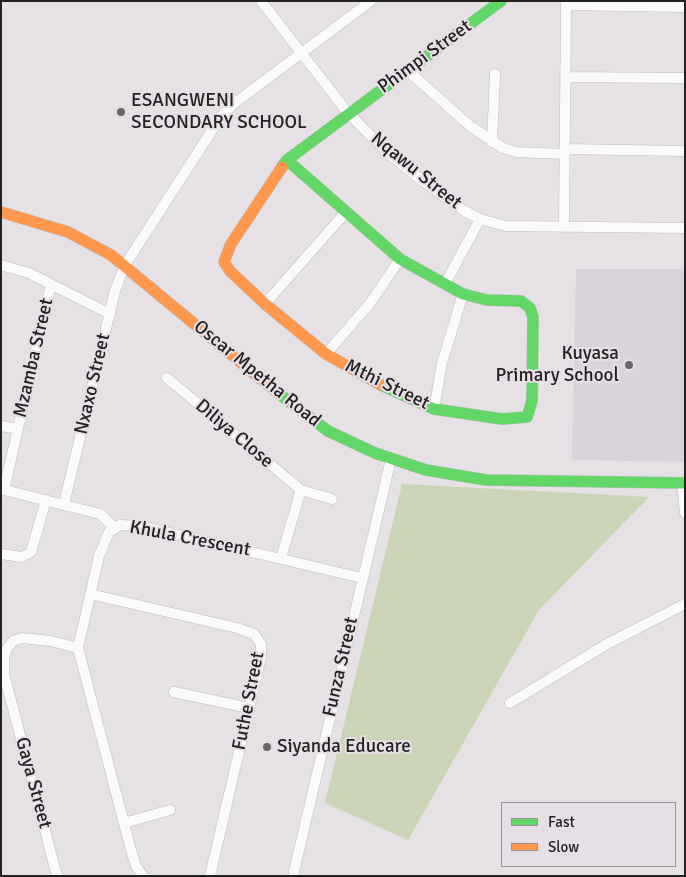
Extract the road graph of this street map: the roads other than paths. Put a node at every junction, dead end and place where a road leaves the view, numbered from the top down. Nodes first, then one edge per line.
1 (261, 1) edge
2 (371, 1) edge
3 (502, 1) edge
4 (566, 3) edge
5 (685, 7) edge
6 (302, 53) junction
7 (407, 70) junction
8 (495, 74) dead end
9 (565, 77) junction
10 (685, 78) edge
11 (348, 113) junction
12 (492, 142) junction
13 (685, 151) edge
14 (565, 152) junction
15 (287, 160) junction
16 (1, 212) edge
17 (345, 213) junction
18 (480, 219) junction
19 (564, 227) junction
20 (685, 228) edge
21 (400, 259) junction
22 (1, 265) edge
23 (125, 265) junction
24 (51, 284) junction
25 (445, 284) junction
26 (463, 294) junction
27 (265, 304) junction
28 (110, 314) junction
29 (326, 354) junction
30 (167, 378) dead end
31 (434, 408) junction
32 (1, 426) edge
33 (18, 429) junction
34 (391, 459) junction
35 (683, 483) edge
36 (2, 489) edge
37 (301, 490) junction
38 (332, 499) dead end
39 (46, 500) junction
40 (64, 504) junction
41 (685, 513) edge
42 (114, 527) junction
43 (1, 554) edge
44 (281, 558) junction
45 (362, 578) junction
46 (90, 594) junction
47 (685, 604) edge
48 (78, 648) junction
49 (174, 692) dead end
50 (510, 704) dead end
51 (249, 708) junction
52 (170, 810) dead end
53 (124, 823) junction
54 (58, 876) edge
55 (143, 876) edge
56 (210, 876) edge
57 (293, 876) edge

1 - 6 street, Nqawu Street
2 - 6 street, Nxaxo Street
3 - 7 street, Phimpi Street
4 - 5 street
4 - 9 street
6 - 11 street, Nqawu Street
6 - 23 street, Nxaxo Street
7 - 11 street, Phimpi Street
7 - 12 street
8 - 12 street
9 - 10 street
9 - 14 street
11 - 15 street, Mthi Street
11 - 18 street, Nqawu Street
12 - 14 street
13 - 14 street
14 - 19 street
15 - 17 street, Mthi Street
15 - 27 street, Mthi Street
16 - 23 street, Oscar Mpetha Road
17 - 21 street, Mthi Street
17 - 27 street
18 - 19 street, Nqawu Street
18 - 25 street
19 - 20 street, Nqawu Street
21 - 25 street, Mthi Street
21 - 29 street
22 - 24 street
23 - 28 street, Nxaxo Street
23 - 34 street, Oscar Mpetha Road
24 - 28 street
24 - 33 street, Mzamba Street
25 - 26 street, Mthi Street
26 - 31 street
26 - 31 street, Mthi Street
27 - 29 street, Mthi Street
28 - 40 street, Nxaxo Street
29 - 31 street, Mthi Street
30 - 37 street, Diliya Close
32 - 33 street
33 - 36 street, Mzamba Street
34 - 35 street, Oscar Mpetha Road
34 - 45 street, Funza Street
35 - 41 street
36 - 39 street
37 - 38 street, Diliya Close
37 - 44 street
39 - 40 street
39 - 43 street
40 - 42 street
42 - 44 street, Khula Crescent
42 - 46 street, Khula Crescent
44 - 45 street, Khula Crescent
45 - 57 street, Funza Street
46 - 48 street, Khula Crescent
46 - 51 street, Futhe Street
47 - 50 street
48 - 53 street, Khula Crescent
48 - 54 street, Gaya Street
49 - 51 street
51 - 56 street, Futhe Street
52 - 53 street
53 - 55 street, Khula Crescent

